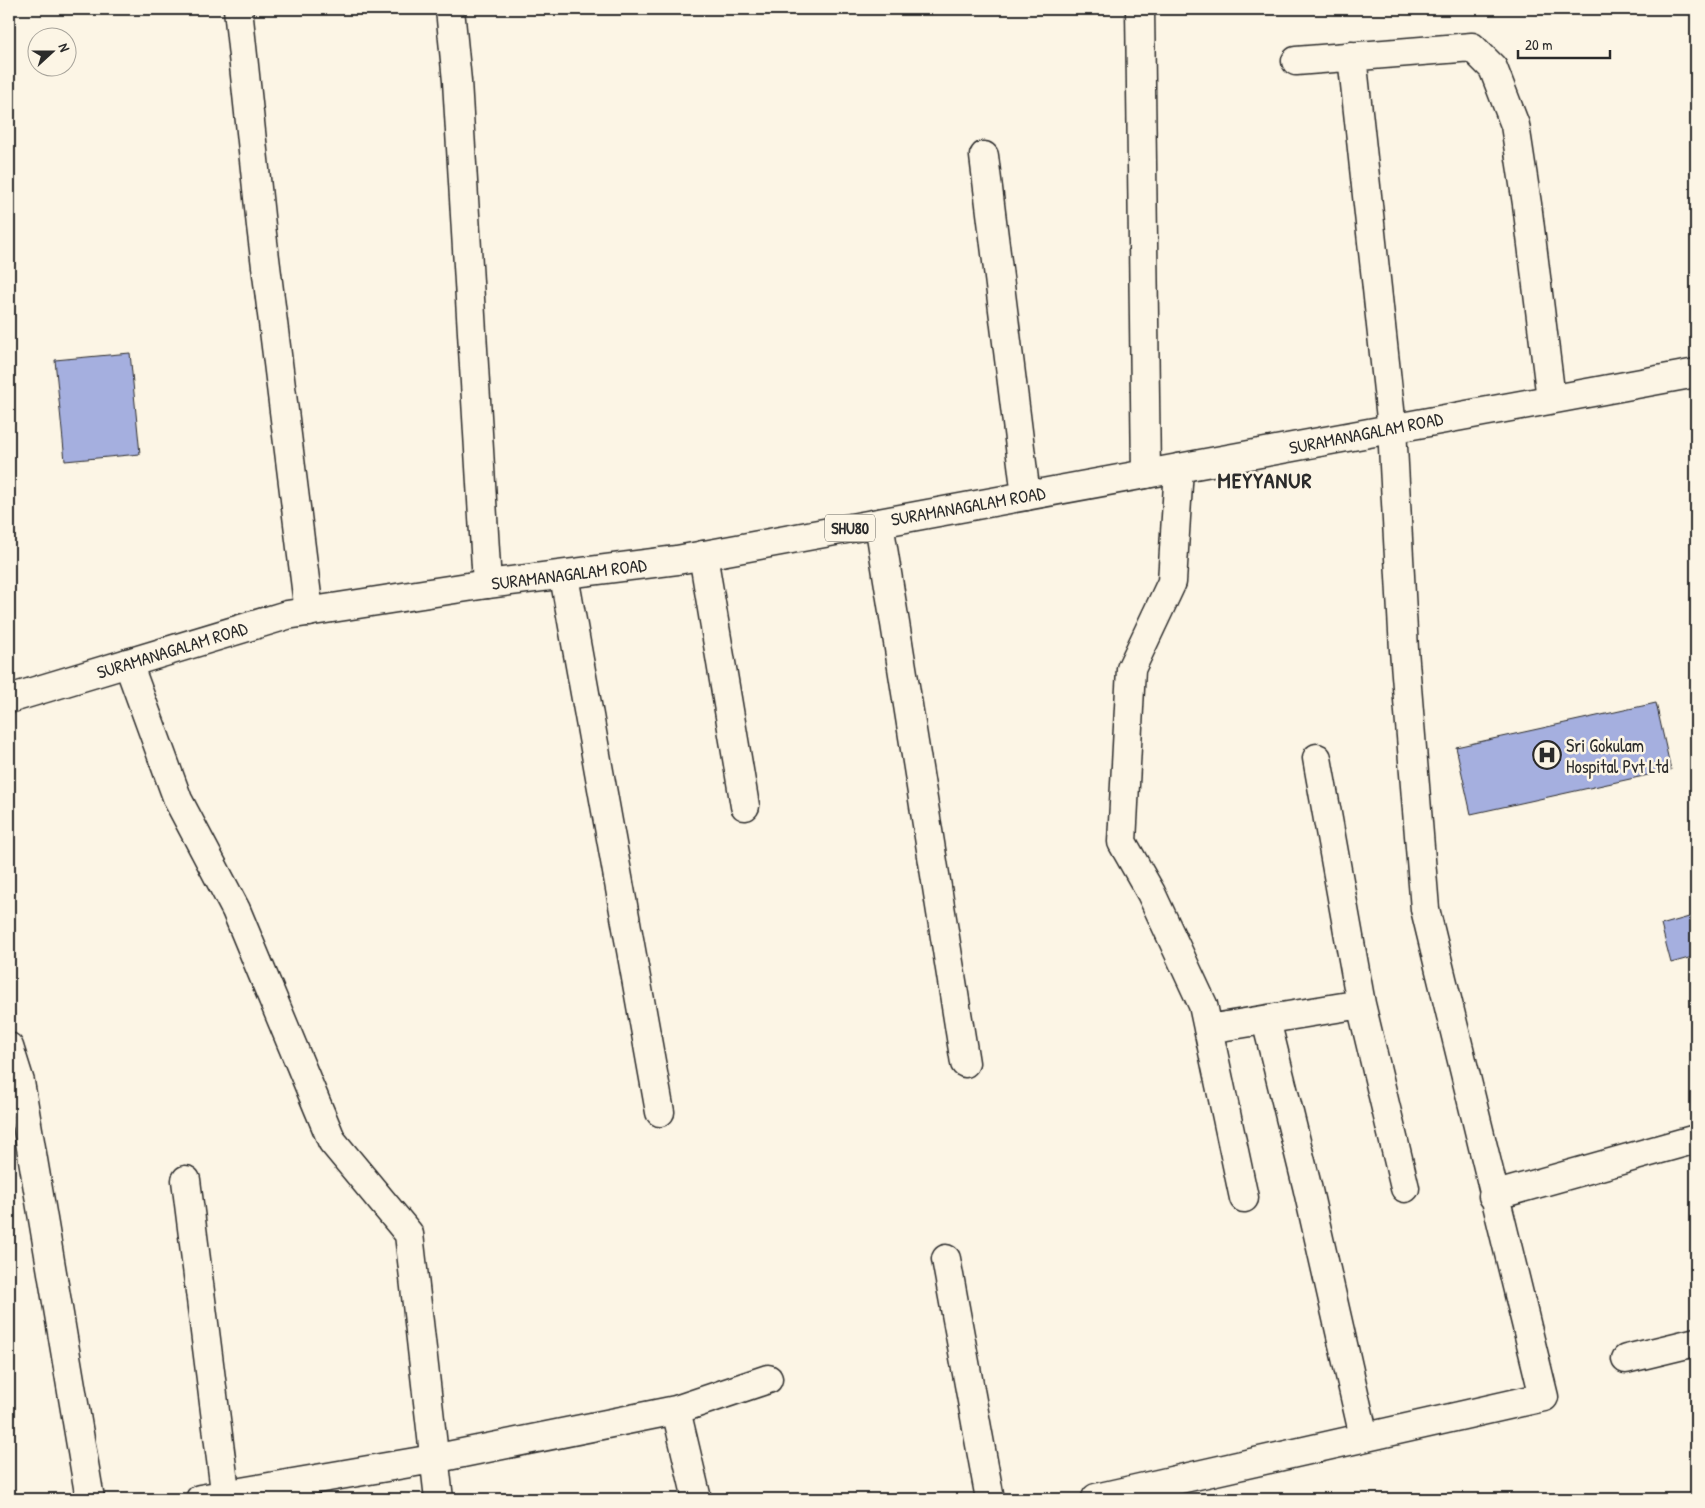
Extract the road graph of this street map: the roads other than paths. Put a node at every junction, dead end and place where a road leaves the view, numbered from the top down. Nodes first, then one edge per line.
1 (238, 9) edge
2 (450, 9) edge
3 (1140, 9) edge
4 (1352, 56) junction
5 (1296, 61) dead end
6 (984, 156) dead end
7 (1696, 373) edge
8 (1551, 399) junction
9 (1392, 428) junction
10 (1178, 468) junction
11 (1146, 474) junction
12 (1026, 496) junction
13 (879, 523) junction
14 (704, 555) junction
15 (564, 576) junction
16 (487, 584) junction
17 (309, 612) junction
18 (128, 663) junction
19 (9, 699) edge
20 (1317, 758) dead end
21 (745, 806) dead end
22 (1361, 1004) junction
23 (1266, 1020) junction
24 (1208, 1029) junction
25 (9, 1047) edge
26 (965, 1063) dead end
27 (660, 1112) dead end
28 (1696, 1139) edge
29 (186, 1180) dead end
30 (1405, 1188) dead end
31 (1494, 1196) junction
32 (1244, 1198) dead end
33 (946, 1259) dead end
34 (1696, 1342) edge
35 (1626, 1359) dead end
36 (768, 1379) dead end
37 (676, 1410) junction
38 (1364, 1437) junction
39 (433, 1459) junction
40 (226, 1497) edge
41 (90, 1499) edge
42 (200, 1499) edge
43 (439, 1499) edge
44 (697, 1499) edge
45 (990, 1499) edge
46 (1094, 1499) edge

1 - 17 street
2 - 16 street
3 - 11 street
4 - 5 street
4 - 8 street
4 - 9 street
6 - 12 street
7 - 8 street, SURAMANAGALAM ROAD / SHU80
8 - 9 street, SURAMANAGALAM ROAD / SHU80
9 - 10 street, SURAMANAGALAM ROAD / SHU80
9 - 31 street
10 - 11 street, SURAMANAGALAM ROAD / SHU80
10 - 24 street
11 - 12 street, SURAMANAGALAM ROAD / SHU80
12 - 13 street, SURAMANAGALAM ROAD / SHU80
13 - 14 street, SURAMANAGALAM ROAD / SHU80
13 - 26 street
14 - 15 street, SURAMANAGALAM ROAD / SHU80
14 - 21 street
15 - 16 street, SURAMANAGALAM ROAD / SHU80
15 - 27 street
16 - 17 street, SURAMANAGALAM ROAD / SHU80
17 - 18 street, SURAMANAGALAM ROAD / SHU80
18 - 19 street, SURAMANAGALAM ROAD / SHU80
18 - 39 street
20 - 22 street
22 - 23 street
22 - 30 street
23 - 24 street
23 - 38 street
24 - 32 street
25 - 41 street
28 - 31 street
29 - 40 street
31 - 38 street
33 - 45 street
34 - 35 street
36 - 37 street
37 - 39 street
37 - 44 street
38 - 46 street
39 - 40 street
39 - 43 street
40 - 42 street

